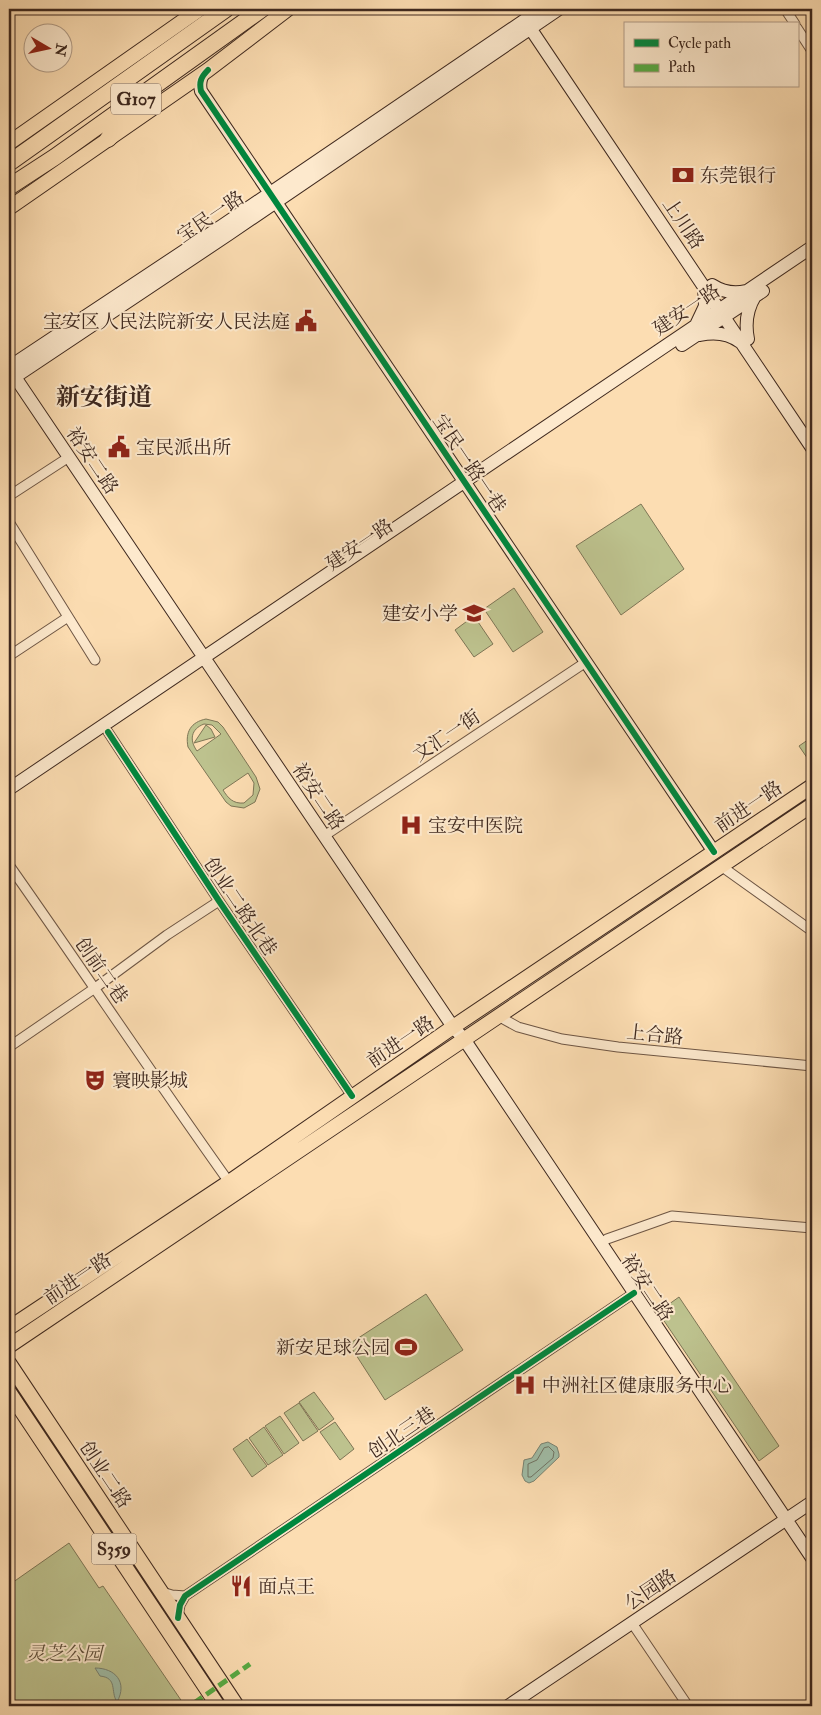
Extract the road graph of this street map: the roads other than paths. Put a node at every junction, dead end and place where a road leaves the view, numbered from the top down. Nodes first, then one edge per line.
1 (200, 9) edge
2 (226, 9) edge
3 (262, 9) edge
4 (288, 9) edge
5 (559, 9) edge
6 (785, 9) edge
7 (533, 19) edge
8 (794, 22) edge
9 (798, 29) edge
10 (812, 50) edge
11 (208, 70) junction
12 (160, 81) junction
13 (179, 89) junction
14 (201, 91) junction
15 (108, 139) junction
16 (9, 143) edge
17 (9, 163) edge
18 (9, 187) edge
19 (273, 197) junction
20 (9, 208) edge
21 (812, 247) edge
22 (812, 257) edge
23 (708, 286) junction
24 (752, 293) junction
25 (725, 311) junction
26 (695, 331) junction
27 (745, 341) junction
28 (13, 372) edge
29 (812, 434) edge
30 (812, 448) edge
31 (69, 457) junction
32 (467, 485) junction
33 (9, 496) edge
34 (9, 522) edge
35 (68, 617) junction
36 (9, 656) edge
37 (209, 659) junction
38 (95, 660) dead end
39 (586, 662) junction
40 (108, 732) junction
41 (812, 786) edge
42 (9, 789) edge
43 (9, 798) edge
44 (812, 805) edge
45 (327, 834) junction
46 (714, 852) junction
47 (9, 865) edge
48 (721, 866) junction
49 (219, 901) junction
50 (812, 931) edge
51 (95, 988) junction
52 (498, 1016) junction
53 (456, 1025) junction
54 (467, 1037) junction
55 (9, 1047) edge
56 (812, 1066) edge
57 (365, 1088) junction
58 (352, 1096) junction
59 (373, 1100) junction
60 (228, 1182) junction
61 (812, 1228) edge
62 (604, 1241) junction
63 (634, 1293) junction
64 (9, 1328) edge
65 (9, 1346) edge
66 (9, 1363) edge
67 (9, 1392) edge
68 (812, 1502) edge
69 (812, 1512) edge
70 (792, 1521) junction
71 (812, 1545) edge
72 (812, 1558) edge
73 (162, 1592) junction
74 (185, 1596) junction
75 (178, 1618) junction
76 (634, 1626) junction
77 (218, 1706) edge
78 (237, 1706) edge
79 (513, 1706) edge
80 (688, 1706) edge

1 - 16 main road
2 - 17 highway, G107
3 - 12 highway, G107
4 - 11 main road
5 - 7 main road, 宝民一路
6 - 8 street
7 - 19 main road, 宝民一路
7 - 23 main road, 上川路
9 - 10 street
11 - 13 main road
11 - 14 main road
12 - 15 highway
12 - 18 highway, G107
13 - 14 main road
13 - 15 main road
14 - 19 main road, 宝民一路一巷
15 - 20 main road
19 - 28 main road, 宝民一路
19 - 32 main road, 宝民一路一巷
21 - 24 main road, 建安一路
22 - 24 main road, 建安一路
23 - 24 main road
23 - 25 main road, 上川路
23 - 26 main road
24 - 25 main road, 建安一路
24 - 27 main road
25 - 26 main road, 建安一路
25 - 27 main road, 上川路
26 - 27 main road
26 - 32 main road, 建安一路
27 - 29 main road, 上川路
27 - 30 main road, 上川路
28 - 31 main road, 裕安二路
28 - 37 main road, 裕安二路
31 - 33 street
31 - 37 main road, 裕安二路
32 - 37 main road, 建安一路
32 - 39 main road, 宝民一路一巷
34 - 35 street
35 - 36 street
35 - 38 street
37 - 40 main road, 建安一路
37 - 42 main road, 建安一路
37 - 45 main road, 裕安二路
39 - 45 street, 文汇一街
39 - 46 main road, 宝民一路一巷
40 - 43 main road, 建安一路
40 - 49 street, 创业二路北巷
41 - 46 main road, 前进一路
44 - 48 main road, 前进一路
45 - 53 main road, 裕安二路
46 - 53 main road, 前进一路
47 - 51 street, 创前二巷
48 - 50 street
48 - 52 main road, 前进一路
49 - 51 street
49 - 58 street, 创业二路北巷
51 - 55 street
51 - 60 street, 创前二巷
52 - 54 main road, 前进一路
52 - 56 street, 上合路
53 - 54 main road, 裕安二路
53 - 57 main road, 前进一路
54 - 59 main road, 前进一路
54 - 62 main road, 裕安二路
57 - 58 main road, 前进一路
57 - 59 main road
58 - 60 main road, 前进一路
59 - 65 main road, 前进一路
60 - 64 main road, 前进一路
61 - 62 street
62 - 63 main road, 裕安二路
62 - 70 main road, 裕安二路
63 - 70 main road, 裕安二路
63 - 74 street, 创北三巷
66 - 73 main road, 创业二路 / S359
67 - 77 main road, 创业二路 / S359
68 - 70 main road, 公园路
69 - 70 main road, 公园路
70 - 71 main road, 裕安二路
70 - 72 main road, 裕安二路
70 - 76 main road, 公园路
73 - 74 street
73 - 75 main road, 创业二路 / S359
74 - 75 street
75 - 78 main road, 创业二路 / S359
76 - 79 main road, 公园路
76 - 80 street

